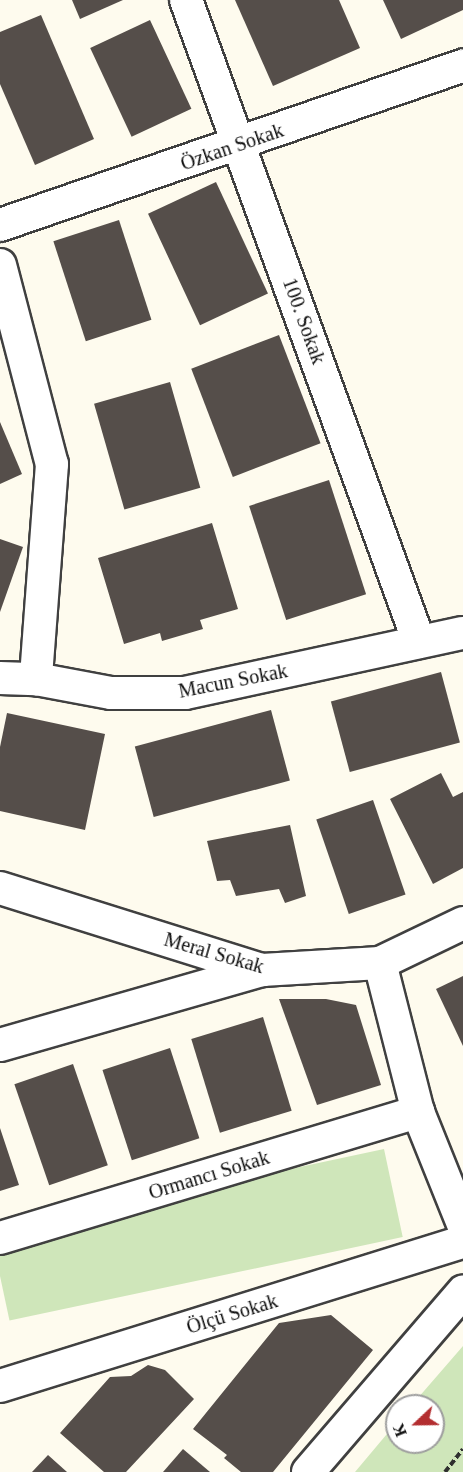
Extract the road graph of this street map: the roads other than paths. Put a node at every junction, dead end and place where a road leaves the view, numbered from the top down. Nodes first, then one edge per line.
1 (186, 0) edge
2 (463, 66) edge
3 (240, 144) junction
4 (0, 225) edge
5 (0, 265) edge
6 (463, 633) edge
7 (419, 642) junction
8 (0, 678) edge
9 (36, 679) junction
10 (0, 888) edge
11 (463, 923) edge
12 (380, 963) junction
13 (262, 970) junction
14 (0, 1046) edge
15 (418, 1112) junction
16 (463, 1224) edge
17 (0, 1238) edge
18 (463, 1242) edge
19 (463, 1292) edge
20 (0, 1386) edge
21 (308, 1472) edge

1 - 3 street, 100. Sokak
2 - 3 street, Özkan Sokak
3 - 4 street, Özkan Sokak
3 - 7 street, 100. Sokak
5 - 9 street
6 - 7 street, Macun Sokak
7 - 9 street, Macun Sokak
8 - 9 street, Macun Sokak
10 - 13 street, Meral Sokak
11 - 12 street, Meral Sokak
12 - 13 street, Meral Sokak
12 - 15 street
13 - 14 street
15 - 16 street
15 - 17 street, Ormancı Sokak
18 - 20 street, Ölçü Sokak
19 - 21 street

